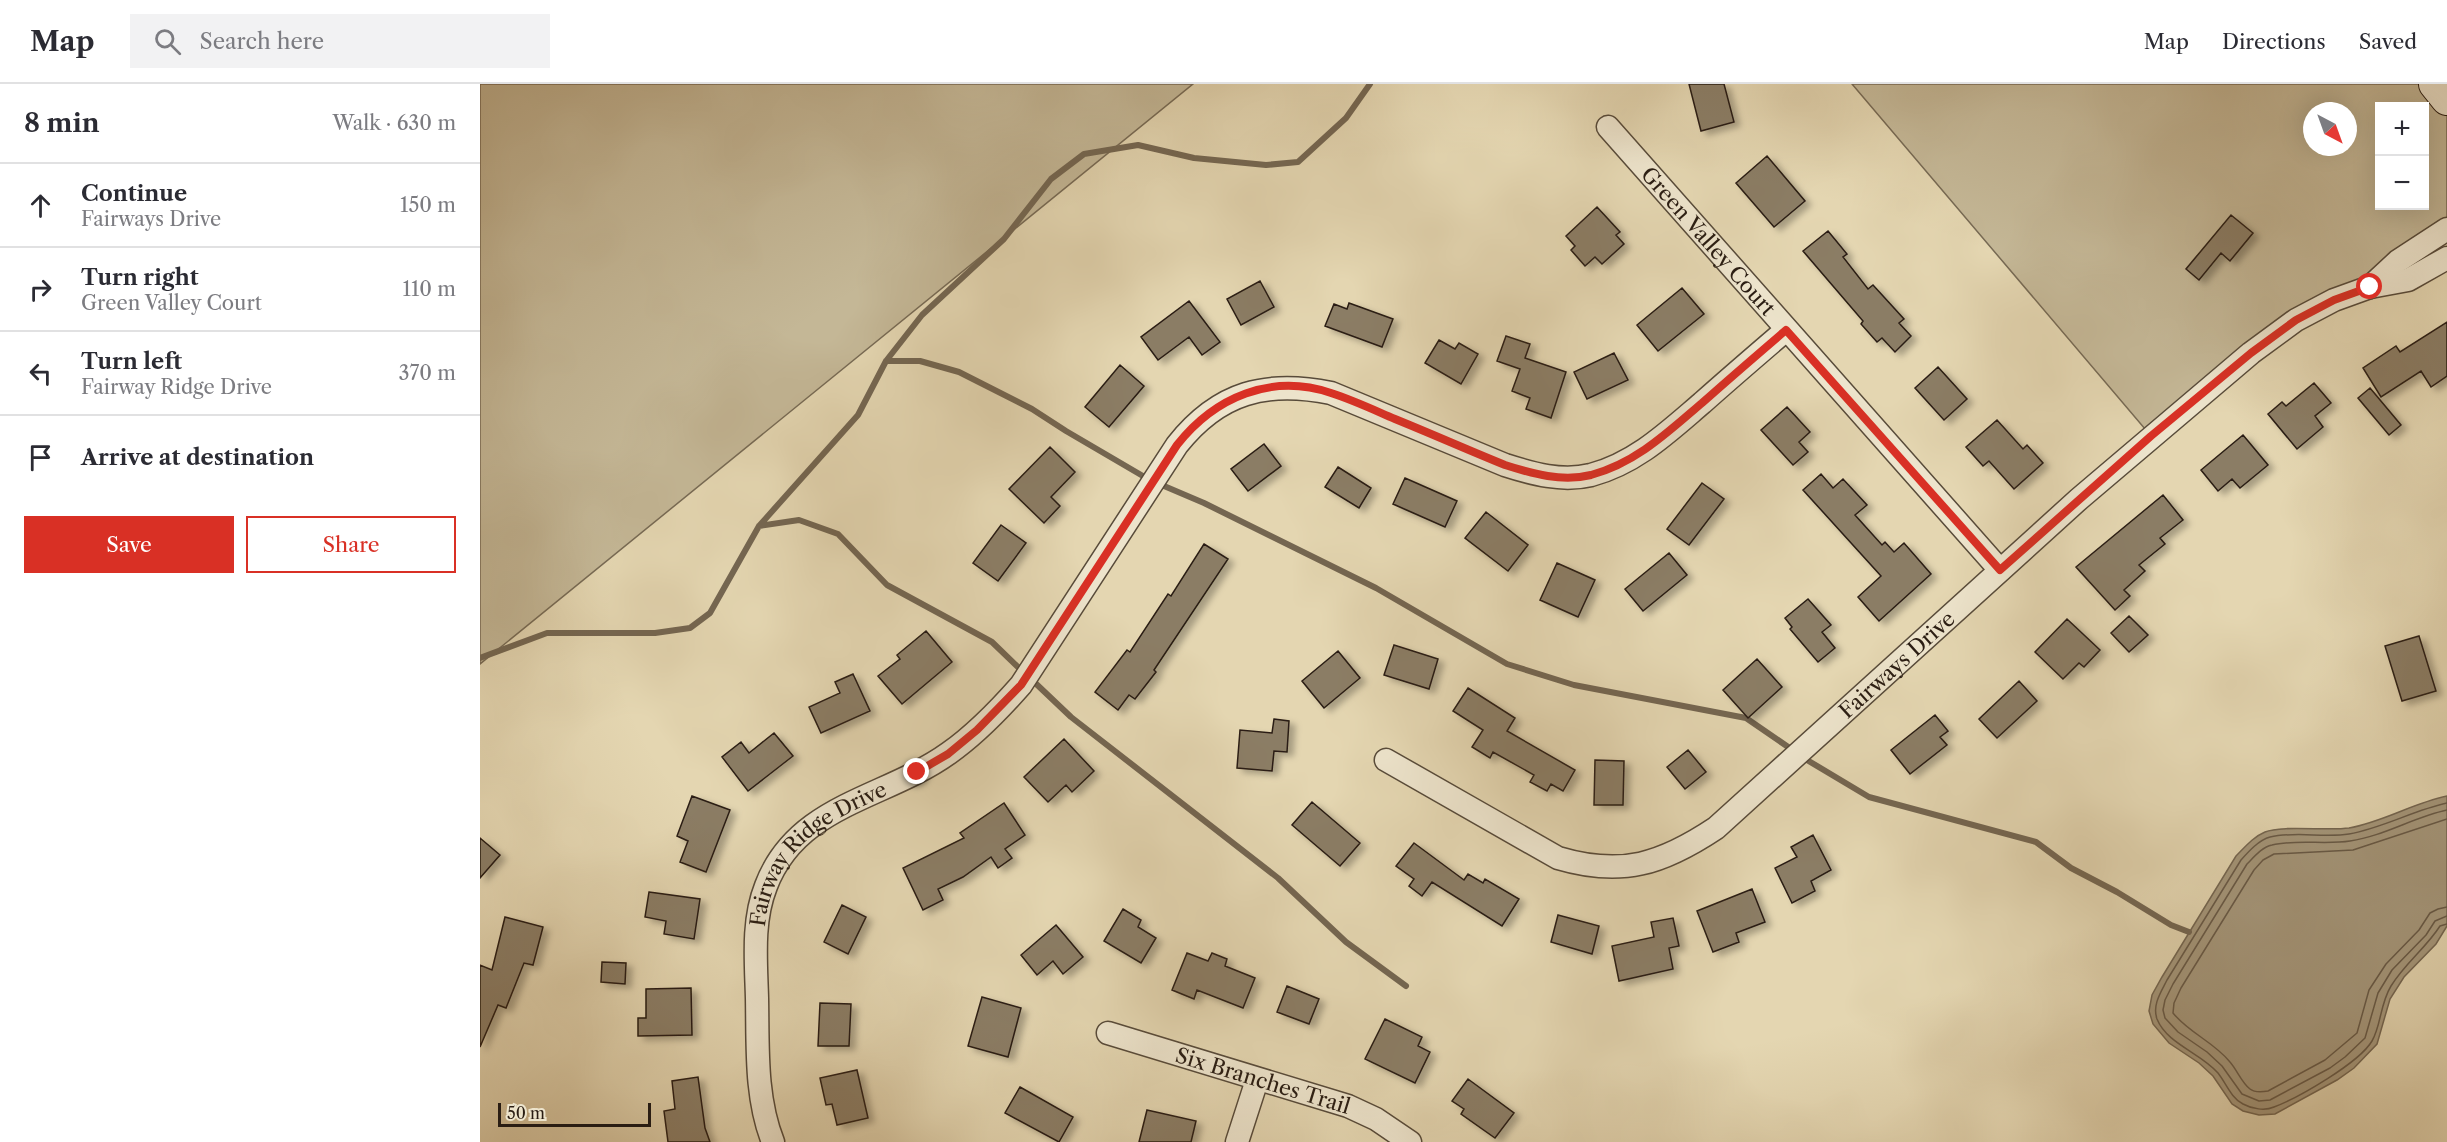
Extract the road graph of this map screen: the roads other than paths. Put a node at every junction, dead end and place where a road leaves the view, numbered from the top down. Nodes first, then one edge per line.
1 (2435, 84) edge
2 (2447, 99) edge
3 (1608, 127) dead end
4 (2447, 229) edge
5 (2447, 258) edge
6 (2370, 287) junction
7 (1786, 330) junction
8 (2000, 570) junction
9 (1386, 760) dead end
10 (1108, 1033) dead end
11 (1257, 1080) junction
12 (773, 1142) edge
13 (1237, 1142) edge
14 (1410, 1142) edge

1 - 2 street
3 - 7 street, Green Valley Court
4 - 6 street, Fairways Drive
5 - 6 street, Fairways Drive
6 - 8 street, Fairways Drive
7 - 8 street, Green Valley Court
7 - 12 street, Fairway Ridge Drive
8 - 9 street, Fairways Drive
10 - 11 street, Six Branches Trail
11 - 13 street
11 - 14 street, Six Branches Trail

